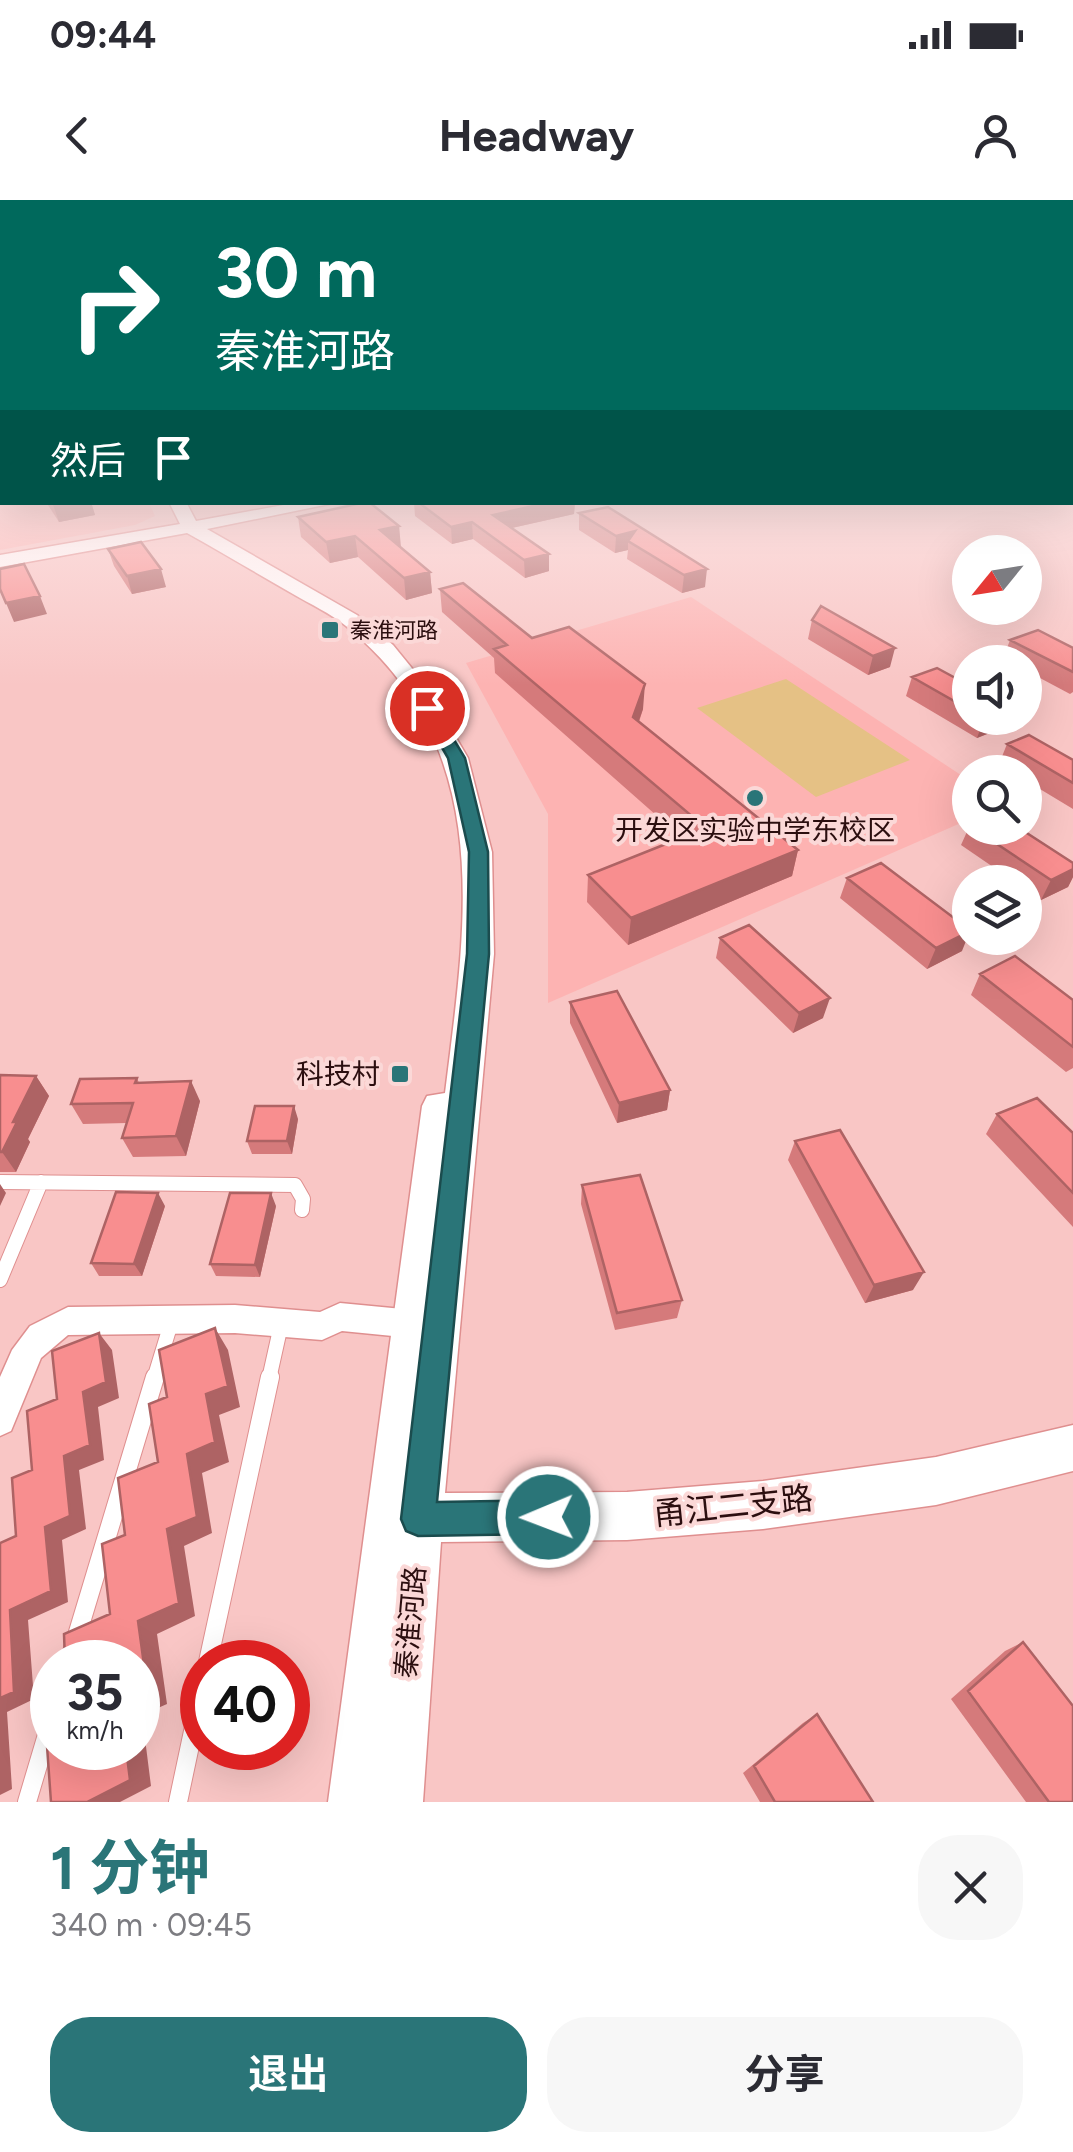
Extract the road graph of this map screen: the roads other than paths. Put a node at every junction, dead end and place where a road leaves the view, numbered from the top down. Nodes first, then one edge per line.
1 (103, 536) edge
2 (204, 536) edge
3 (207, 536) edge
4 (0, 559) edge
5 (0, 1182) edge
6 (42, 1182) junction
7 (302, 1210) dead end
8 (0, 1280) edge
9 (172, 1320) junction
10 (413, 1324) junction
11 (282, 1325) junction
12 (7, 1385) edge
13 (0, 1420) edge
14 (1073, 1448) edge
15 (403, 1519) junction
16 (76, 1640) edge
17 (213, 1640) edge
18 (37, 1770) edge
19 (185, 1770) edge
20 (28, 1802) edge
21 (178, 1802) edge
22 (357, 1802) edge
23 (394, 1802) edge

1 - 4 main road
2 - 10 main road, 秦淮河路
3 - 15 main road, 秦淮河路
5 - 6 lane
6 - 7 lane
6 - 8 lane
9 - 11 street
9 - 12 street
9 - 16 lane
10 - 11 street
10 - 15 main road, 秦淮河路
11 - 17 lane
12 - 13 street
14 - 15 main road, 甬江二支路
15 - 22 main road, 秦淮河路
15 - 23 main road, 秦淮河路
18 - 20 lane
19 - 21 lane

